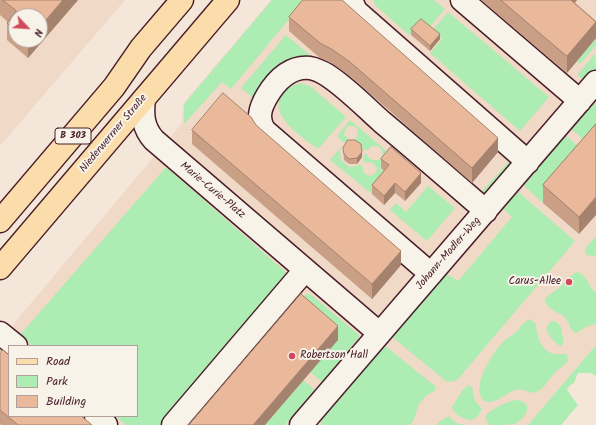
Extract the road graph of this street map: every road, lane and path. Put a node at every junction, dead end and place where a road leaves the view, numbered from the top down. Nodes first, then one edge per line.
1 (182, 0) edge
2 (228, 0) edge
3 (352, 0) edge
4 (462, 0) edge
5 (596, 82) edge
6 (144, 99) junction
7 (580, 101) junction
8 (528, 162) junction
9 (486, 211) junction
10 (0, 221) edge
11 (0, 268) edge
12 (305, 270) junction
13 (431, 274) junction
14 (0, 333) edge
15 (379, 333) junction
16 (15, 345) edge
17 (97, 417) edge
18 (106, 425) edge
19 (173, 425) edge
20 (301, 425) edge

1 - 10 main road, B 303
2 - 6 main road, Niederwerrner Straße / B 303
3 - 8 street
4 - 7 street
5 - 7 street, Johann-Modler-Weg
6 - 11 main road, Niederwerrner Straße / B 303
6 - 12 street, Marie-Curie-Platz
7 - 8 street, Johann-Modler-Weg
8 - 9 street, Johann-Modler-Weg
9 - 13 street, Johann-Modler-Weg
9 - 13 street
12 - 15 street, Marie-Curie-Platz
12 - 19 street
13 - 15 street, Johann-Modler-Weg
14 - 16 street
15 - 20 street, Johann-Modler-Weg
17 - 18 street

